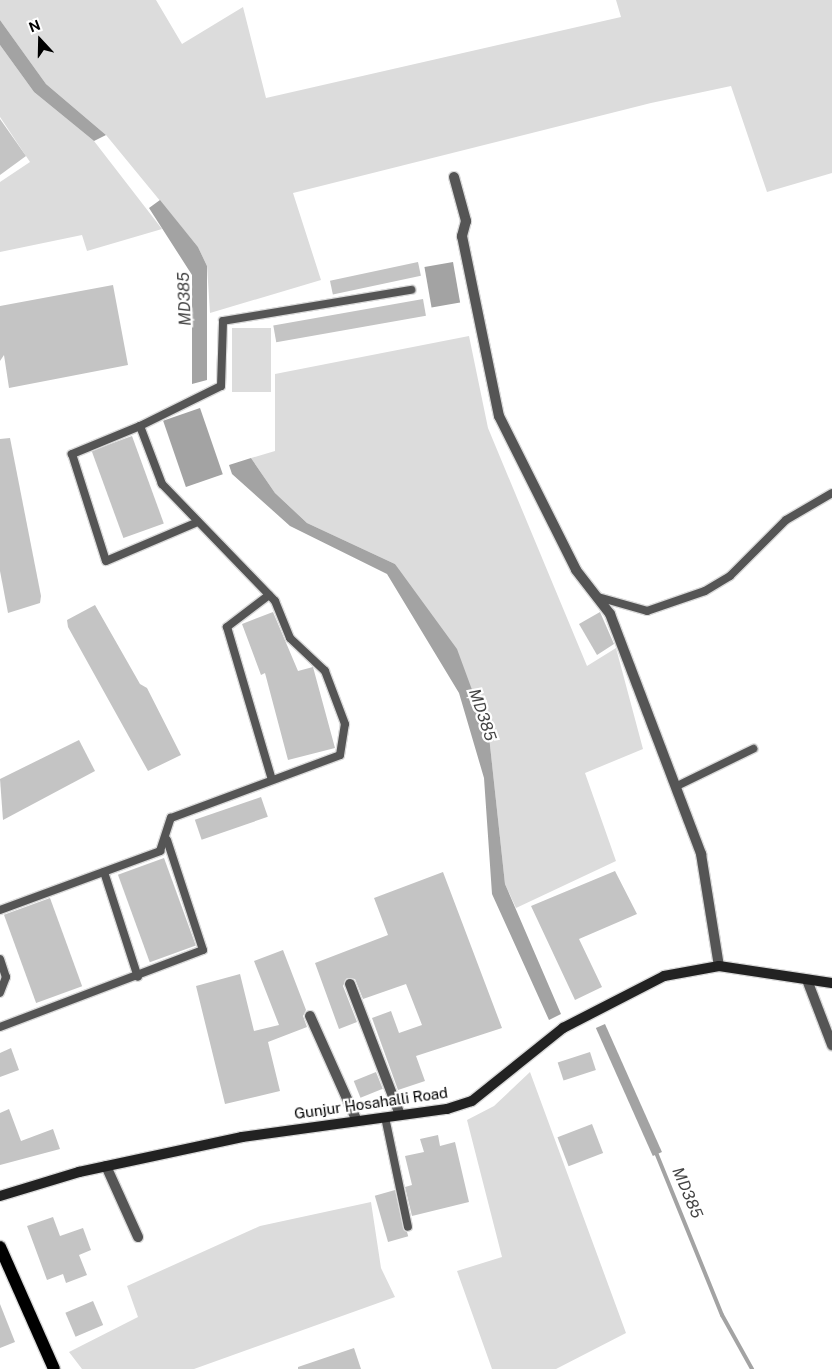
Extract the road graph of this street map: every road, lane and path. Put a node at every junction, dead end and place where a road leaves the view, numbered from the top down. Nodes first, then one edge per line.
1 (454, 177) dead end
2 (412, 290) dead end
3 (140, 426) junction
4 (832, 493) edge
5 (198, 522) junction
6 (269, 595) junction
7 (598, 597) junction
8 (753, 749) dead end
9 (272, 780) junction
10 (678, 786) junction
11 (167, 840) junction
12 (104, 872) junction
13 (0, 910) edge
14 (0, 959) edge
15 (719, 966) junction
16 (138, 976) junction
17 (807, 980) junction
18 (832, 983) edge
19 (350, 984) dead end
20 (0, 992) edge
21 (310, 1016) dead end
22 (0, 1027) edge
23 (832, 1045) edge
24 (400, 1115) junction
25 (384, 1117) junction
26 (357, 1121) junction
27 (106, 1166) junction
28 (0, 1196) edge
29 (408, 1226) dead end
30 (138, 1237) dead end
31 (0, 1247) edge
32 (54, 1369) edge

1 - 7 street
2 - 3 lane
3 - 5 lane
3 - 5 lane
4 - 7 lane
5 - 6 lane
6 - 9 lane
6 - 9 lane
7 - 10 street
8 - 10 lane
9 - 11 lane
10 - 15 street
11 - 12 lane
11 - 16 lane
12 - 13 lane
12 - 16 lane
14 - 20 lane
15 - 17 street, Gunjur Hosahalli Road
15 - 24 street, Gunjur Hosahalli Road
16 - 22 lane
17 - 18 street, Gunjur Hosahalli Road
17 - 23 street
19 - 24 street
21 - 26 street
24 - 25 street, Gunjur Hosahalli Road
25 - 26 street, Gunjur Hosahalli Road
25 - 29 lane
26 - 27 street, Gunjur Hosahalli Road
27 - 28 street, Gunjur Hosahalli Road
27 - 30 street
31 - 32 main road

